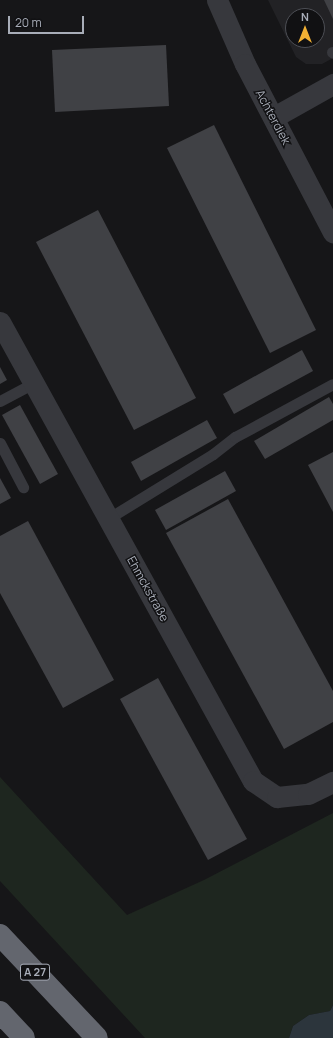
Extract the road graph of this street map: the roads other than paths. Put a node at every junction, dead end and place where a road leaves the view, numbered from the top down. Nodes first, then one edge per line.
1 (217, 0) edge
2 (333, 84) edge
3 (274, 117) junction
4 (333, 232) edge
5 (0, 322) edge
6 (34, 383) junction
7 (333, 384) edge
8 (0, 401) edge
9 (0, 443) edge
10 (23, 486) dead end
11 (109, 518) junction
12 (333, 782) edge
13 (0, 935) edge
14 (0, 1012) edge
15 (24, 1038) edge
16 (97, 1038) edge

1 - 3 street, Achterdiek
2 - 3 street
3 - 4 street, Achterdiek
5 - 6 street, Ehmckstraße
6 - 8 lane
6 - 11 street, Ehmckstraße
7 - 11 lane
9 - 10 lane
11 - 12 street, Ehmckstraße
13 - 16 highway, A 27
14 - 15 highway

